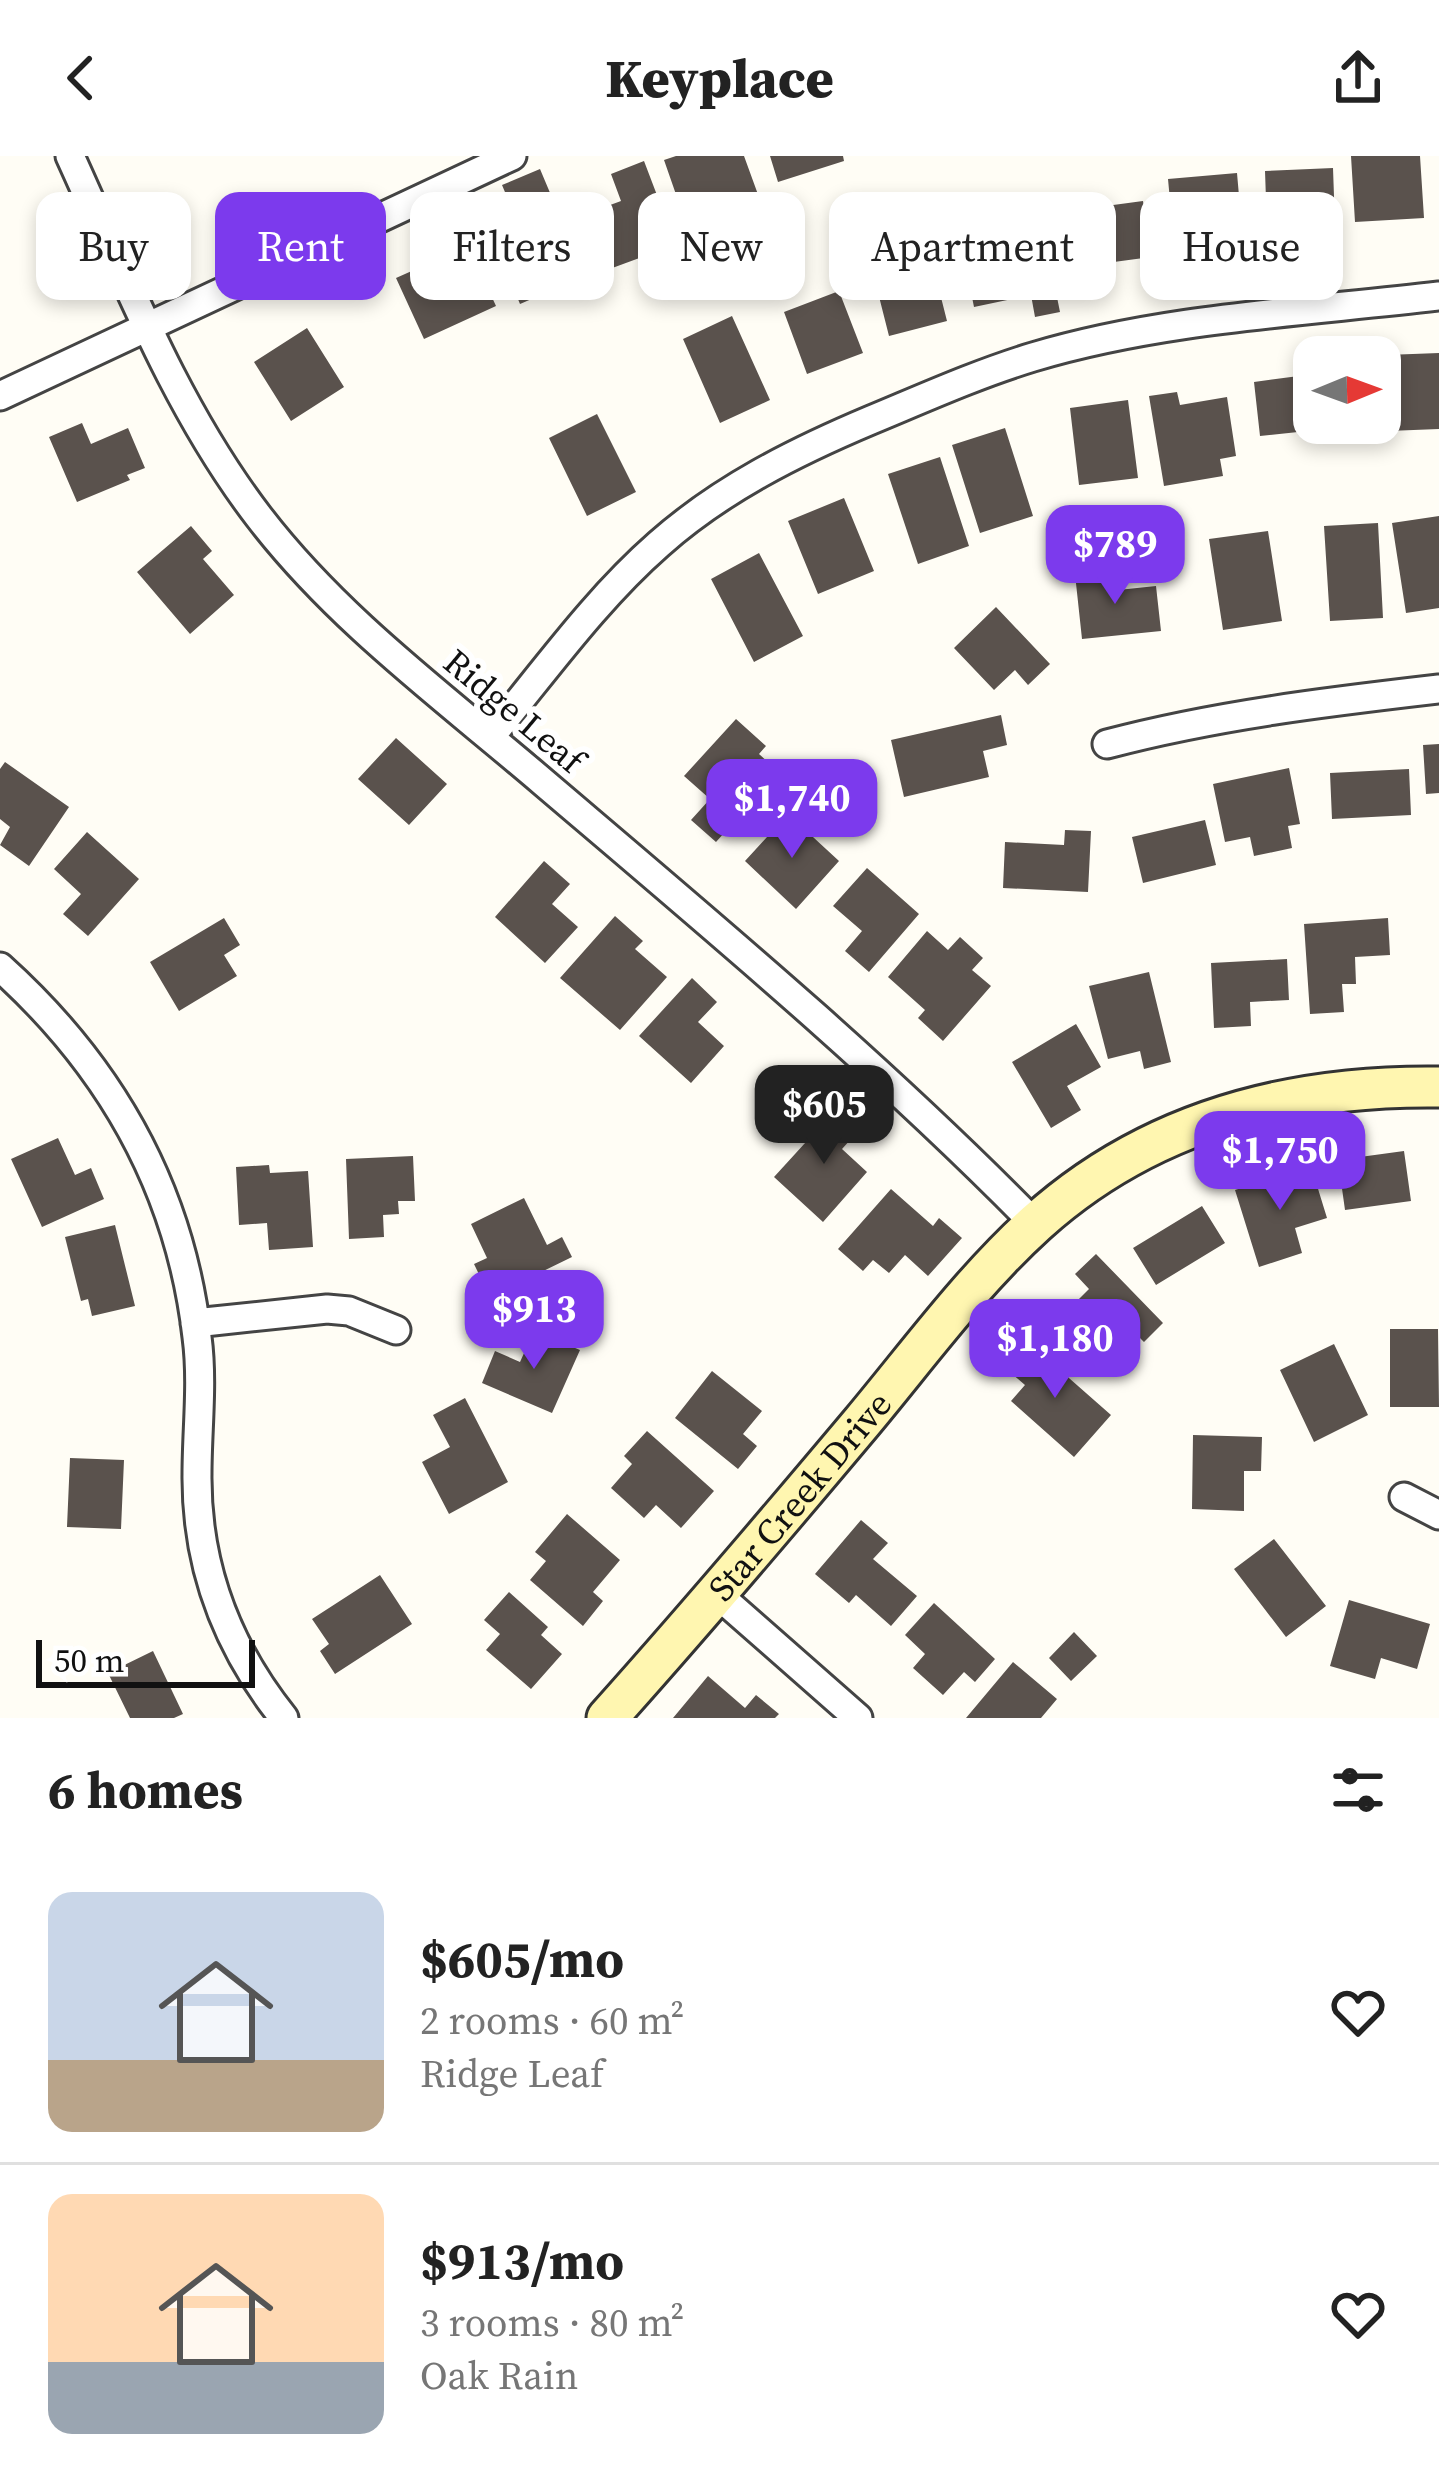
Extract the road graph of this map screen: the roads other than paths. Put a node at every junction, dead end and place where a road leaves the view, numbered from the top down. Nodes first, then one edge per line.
1 (70, 156) edge
2 (512, 156) edge
3 (1439, 296) edge
4 (148, 327) junction
5 (0, 396) edge
6 (1439, 689) edge
7 (490, 736) junction
8 (1107, 744) dead end
9 (0, 968) edge
10 (1439, 1087) edge
11 (1035, 1224) junction
12 (195, 1323) junction
13 (396, 1330) dead end
14 (1405, 1497) dead end
15 (1439, 1515) edge
16 (717, 1594) junction
17 (284, 1718) edge
18 (607, 1718) edge
19 (858, 1718) edge

1 - 4 street, Ridge Leaf
2 - 4 street
3 - 7 street
4 - 5 street
4 - 7 street, Ridge Leaf
6 - 8 street
7 - 11 street, Ridge Leaf
9 - 12 street
10 - 11 street, Star Creek Drive
11 - 16 street, Star Creek Drive
12 - 13 street
12 - 17 street
14 - 15 street
16 - 18 street, Star Creek Drive
16 - 19 street

